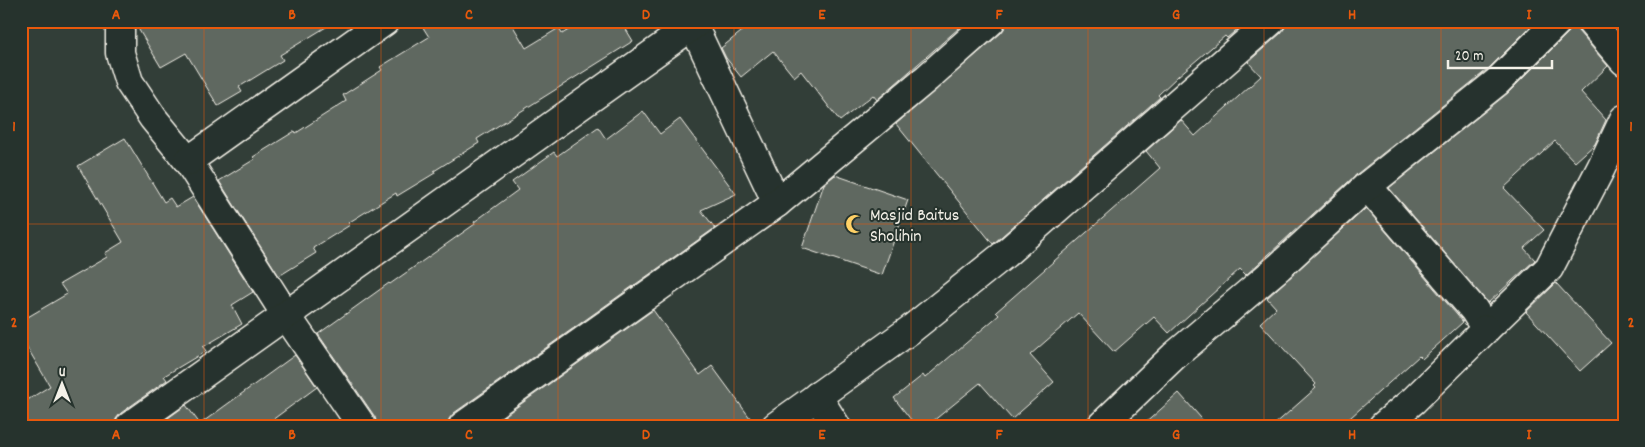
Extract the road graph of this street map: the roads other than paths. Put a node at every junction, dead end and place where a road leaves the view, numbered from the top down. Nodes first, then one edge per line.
1 (121, 21) edge
2 (385, 21) edge
3 (991, 21) edge
4 (1271, 21) edge
5 (1558, 21) edge
6 (1590, 21) edge
7 (694, 23) edge
8 (1624, 61) edge
9 (1624, 119) edge
10 (188, 161) junction
11 (1367, 186) junction
12 (777, 203) junction
13 (286, 315) junction
14 (1486, 329) junction
15 (817, 396) junction
16 (130, 426) edge
17 (362, 426) edge
18 (464, 426) edge
19 (776, 426) edge
20 (836, 426) edge
21 (1101, 426) edge
22 (1383, 426) edge

1 - 10 street
2 - 10 street
3 - 12 street
4 - 15 street
5 - 11 street
6 - 8 street
7 - 12 street
7 - 13 street
9 - 14 street
10 - 13 street
11 - 14 street
11 - 21 street
12 - 18 street
13 - 16 street
13 - 17 street
14 - 22 street
15 - 19 street
15 - 20 street

